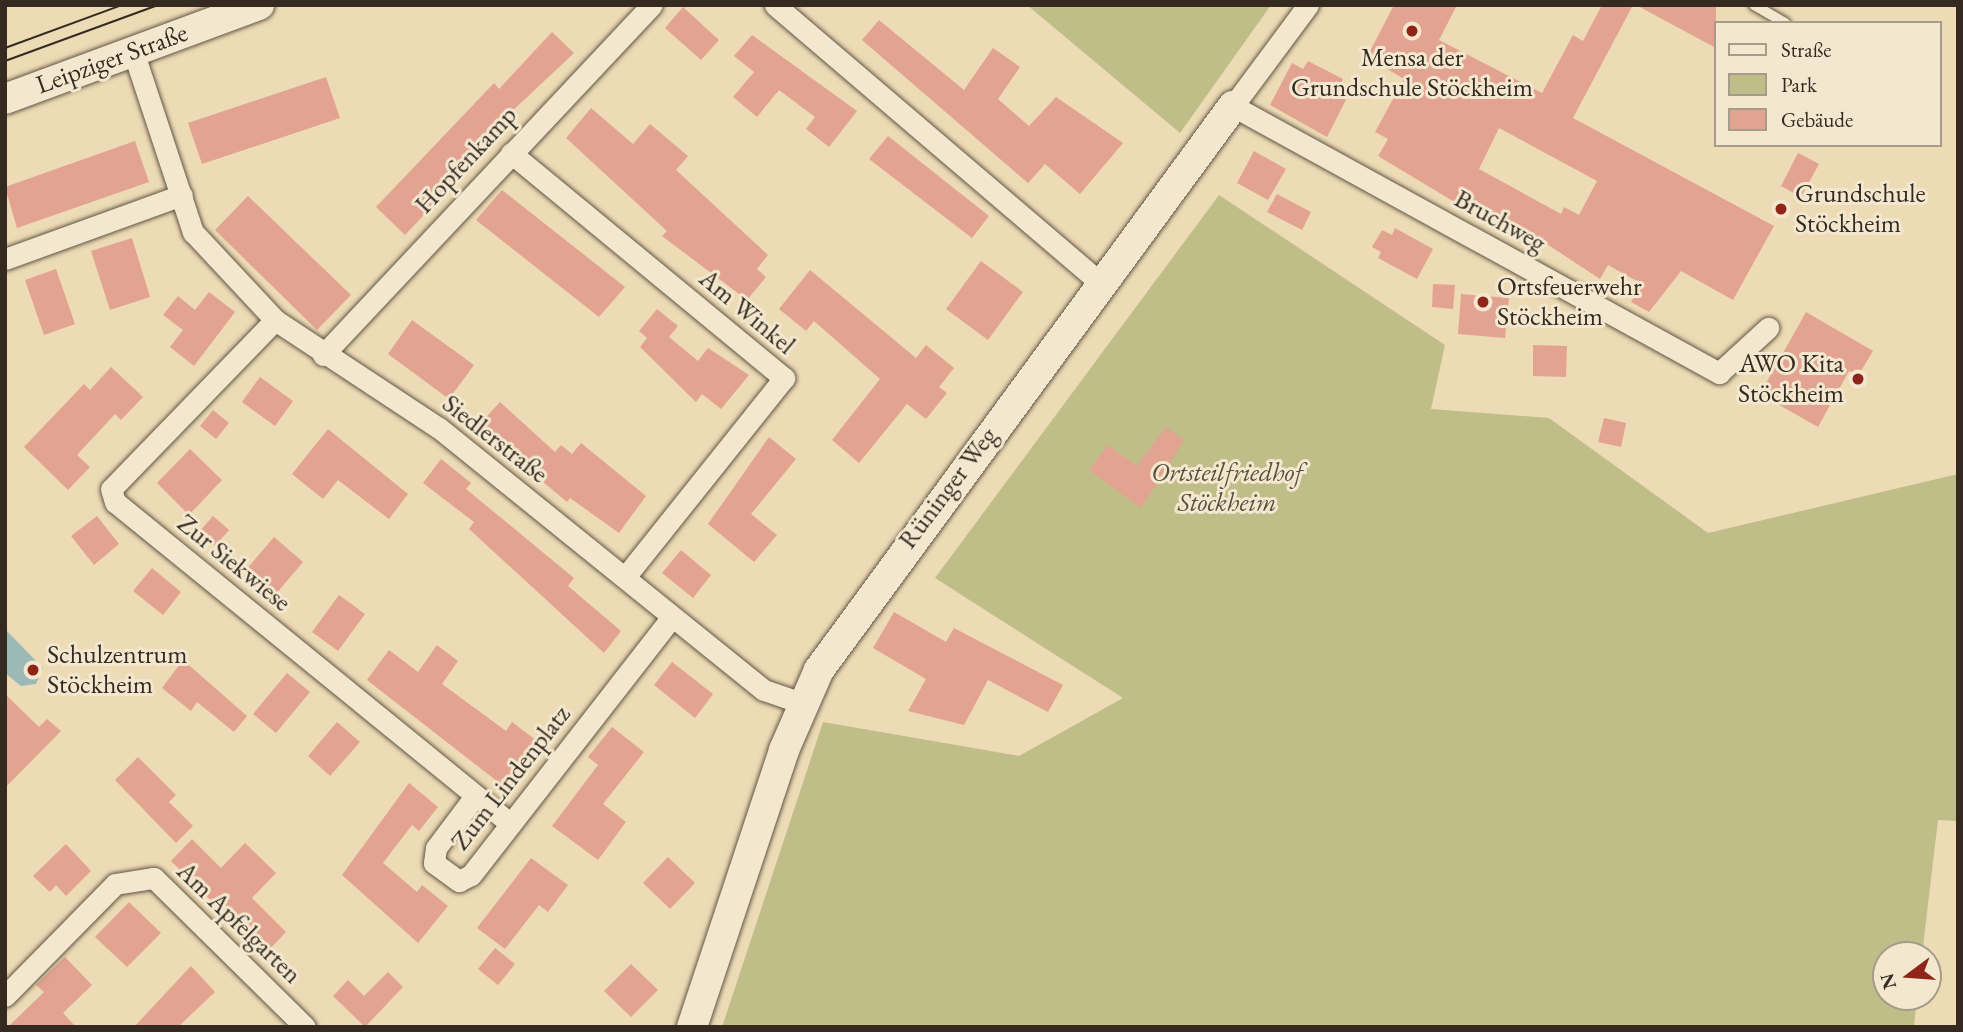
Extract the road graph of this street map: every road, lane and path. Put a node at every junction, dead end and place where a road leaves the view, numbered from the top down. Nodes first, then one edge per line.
1 (259, 5) edge
2 (652, 5) edge
3 (775, 5) edge
4 (1308, 5) edge
5 (1754, 5) edge
6 (1782, 21) edge
7 (133, 51) junction
8 (5, 99) edge
9 (1233, 107) junction
10 (511, 153) junction
11 (182, 195) junction
12 (5, 259) edge
13 (1100, 282) junction
14 (275, 320) junction
15 (1768, 328) dead end
16 (323, 355) junction
17 (625, 577) junction
18 (672, 617) junction
19 (801, 702) junction
20 (475, 796) junction
21 (511, 824) junction
22 (5, 996) edge
23 (305, 1027) edge
24 (692, 1027) edge

1 - 7 street, Leipziger Straße
2 - 10 street, Hopfenkamp
3 - 13 street
4 - 9 street, Rüninger Weg
5 - 6 lane
7 - 8 street, Leipziger Straße
7 - 11 street, Siedlerstraße
9 - 13 street, Rüninger Weg
9 - 15 street, Bruchweg
10 - 16 street, Hopfenkamp
10 - 17 street, Am Winkel
11 - 12 street
11 - 14 street, Siedlerstraße
13 - 19 street, Rüninger Weg
14 - 16 street, Siedlerstraße
14 - 20 street, Zur Siekwiese
16 - 17 street, Siedlerstraße
17 - 18 street, Siedlerstraße
18 - 19 street, Siedlerstraße
18 - 21 street, Zum Lindenplatz
19 - 24 street, Rüninger Weg
20 - 21 street, Zur Siekwiese
20 - 21 street, Zum Lindenplatz
22 - 23 street, Am Apfelgarten

